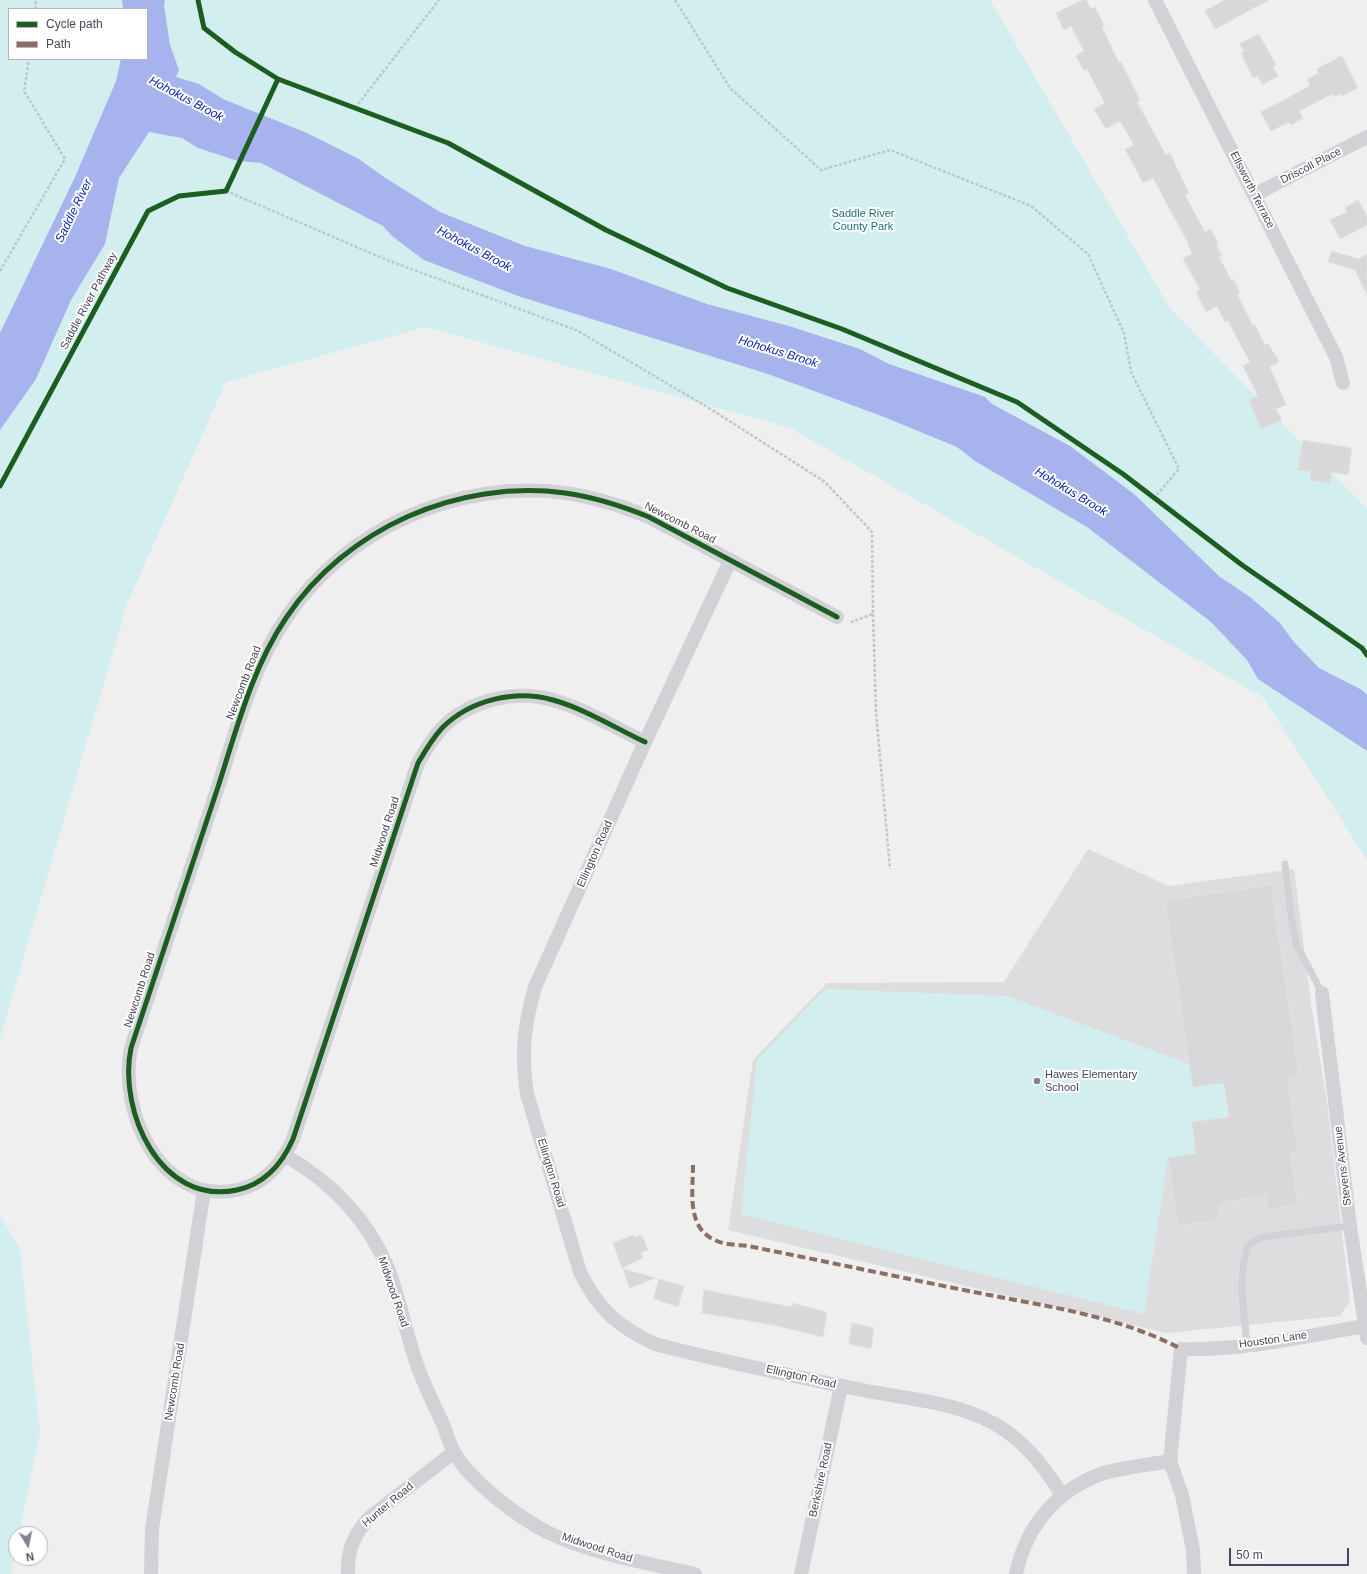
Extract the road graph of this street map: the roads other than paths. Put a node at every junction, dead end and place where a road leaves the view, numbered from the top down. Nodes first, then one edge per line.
1 (1155, 0) edge
2 (1367, 137) edge
3 (1254, 195) junction
4 (1343, 383) dead end
5 (730, 560) junction
6 (837, 617) road end
7 (645, 742) junction
8 (1285, 864) dead end
9 (1322, 993) joint
10 (286, 1156) junction
11 (204, 1190) junction
12 (1350, 1226) junction
13 (1366, 1332) edge
14 (1247, 1345) junction
15 (841, 1386) junction
16 (454, 1452) junction
17 (1170, 1461) junction
18 (1062, 1495) junction
19 (151, 1574) edge
20 (348, 1574) edge
21 (695, 1574) edge
22 (801, 1574) edge
23 (1016, 1574) edge
24 (1194, 1574) edge

1 - 3 street, Ellsworth Terrace
2 - 3 street, Driscoll Place
3 - 4 street, Ellsworth Terrace
5 - 6 street, Newcomb Road
5 - 7 street, Ellington Road
5 - 11 street, Newcomb Road
7 - 10 street, Midwood Road
7 - 15 street, Ellington Road
8 - 9 lane
9 - 12 street, Stevens Avenue
10 - 11 street, Newcomb Road
10 - 16 street, Midwood Road
11 - 19 street, Newcomb Road
12 - 13 street, Stevens Avenue
12 - 14 lane
13 - 14 street, Houston Lane
14 - 17 street, Houston Lane
15 - 18 street, Ellington Road
15 - 22 street, Berkshire Road
16 - 20 street, Hunter Road
16 - 21 street, Midwood Road
17 - 18 street
17 - 24 street
18 - 23 street

